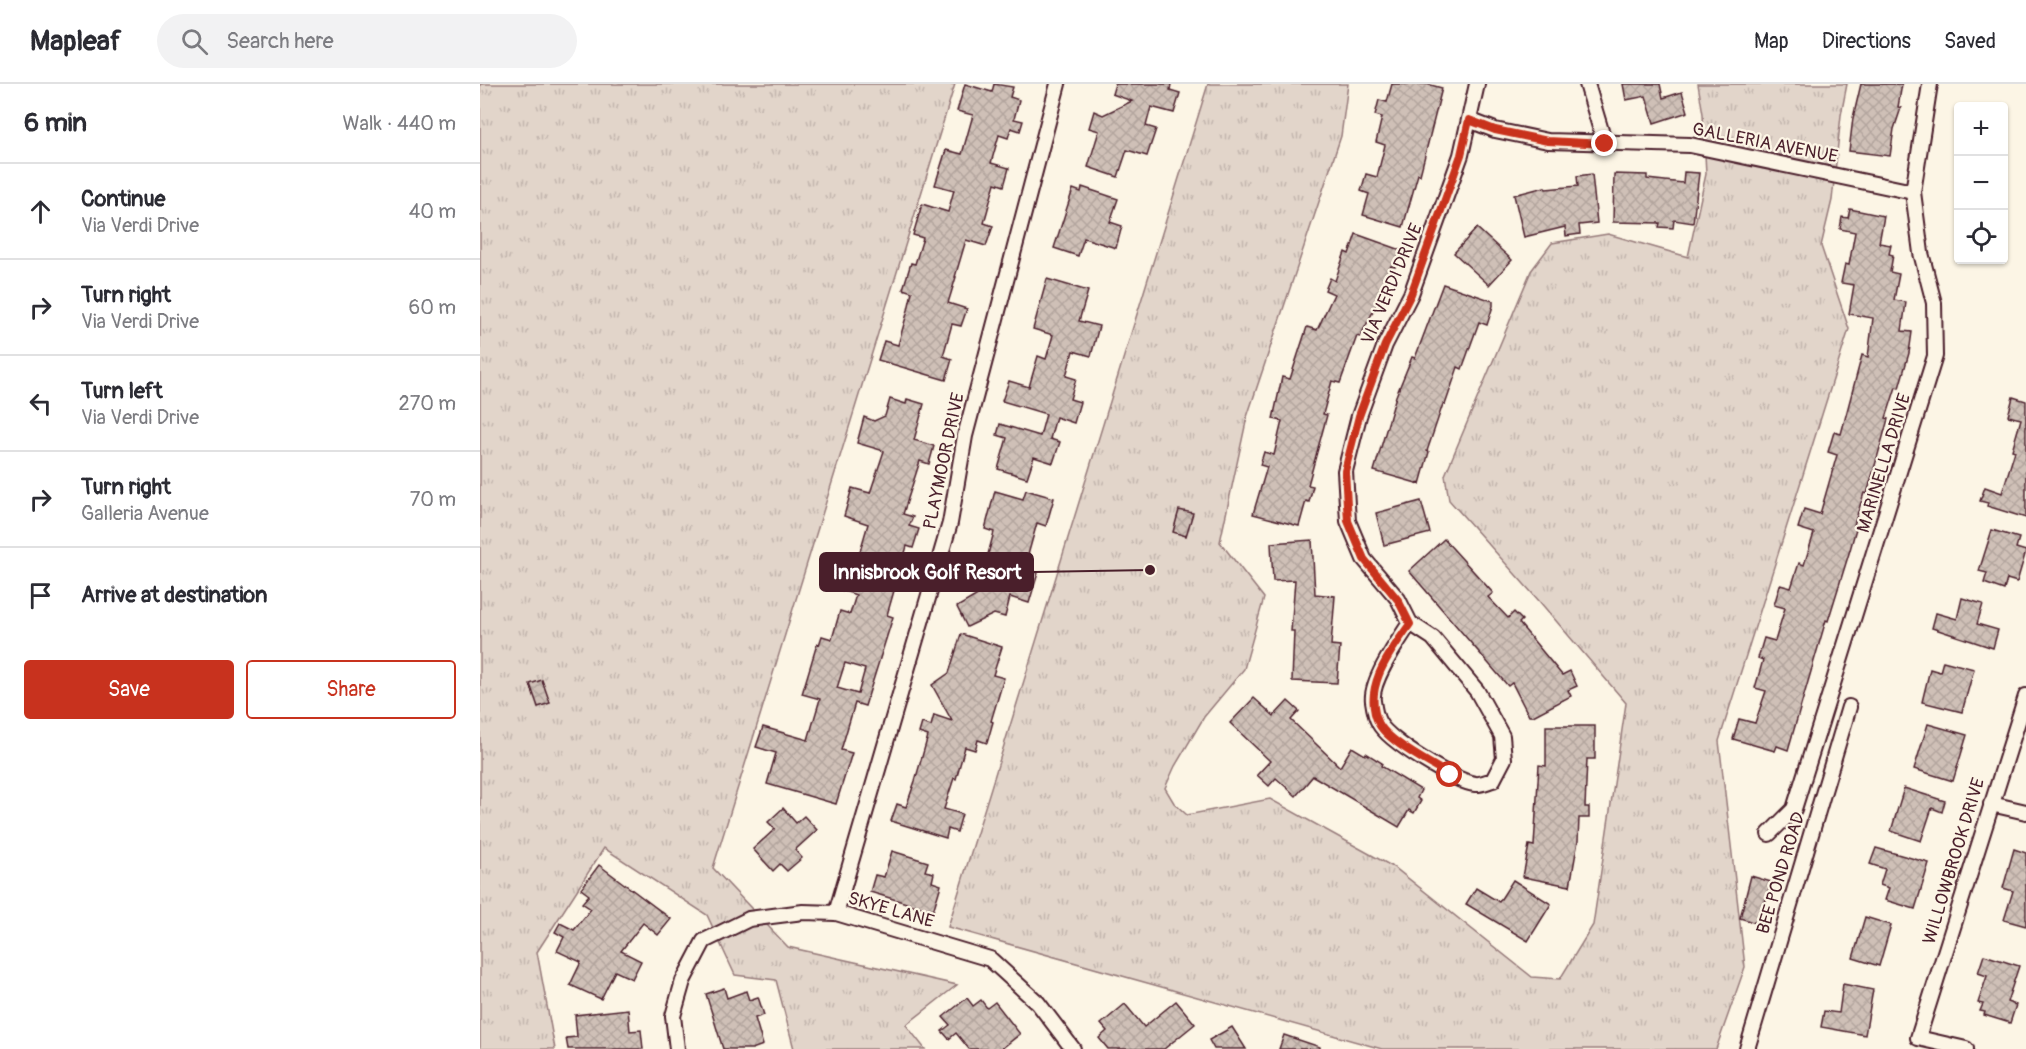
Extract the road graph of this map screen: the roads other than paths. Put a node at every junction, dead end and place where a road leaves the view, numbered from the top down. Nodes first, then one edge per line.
1 (1058, 84) edge
2 (1477, 84) edge
3 (1587, 84) edge
4 (1930, 84) edge
5 (1469, 120) junction
6 (1605, 144) junction
7 (1913, 192) junction
8 (1410, 624) junction
9 (2026, 696) edge
10 (1849, 708) dead end
11 (1991, 804) junction
12 (2026, 812) edge
13 (1768, 834) dead end
14 (836, 913) junction
15 (677, 1049) edge
16 (1073, 1049) edge
17 (1747, 1049) edge
18 (1966, 1049) edge

1 - 14 street, PLAYMOOR DRIVE
2 - 5 street, VIA VERDI DRIVE
3 - 6 street
4 - 7 street, MARINELLA DRIVE
5 - 6 street, GALLERIA AVENUE
5 - 8 street, VIA VERDI DRIVE
6 - 7 street, GALLERIA AVENUE
7 - 13 street, MARINELLA DRIVE
8 - 8 street, VIA VERDI DRIVE
9 - 11 street, WILLOWBROOK DRIVE
10 - 17 street, BEE POND ROAD
11 - 12 street
11 - 18 street, WILLOWBROOK DRIVE
14 - 15 street, SKYE LANE
14 - 16 street, SKYE LANE

